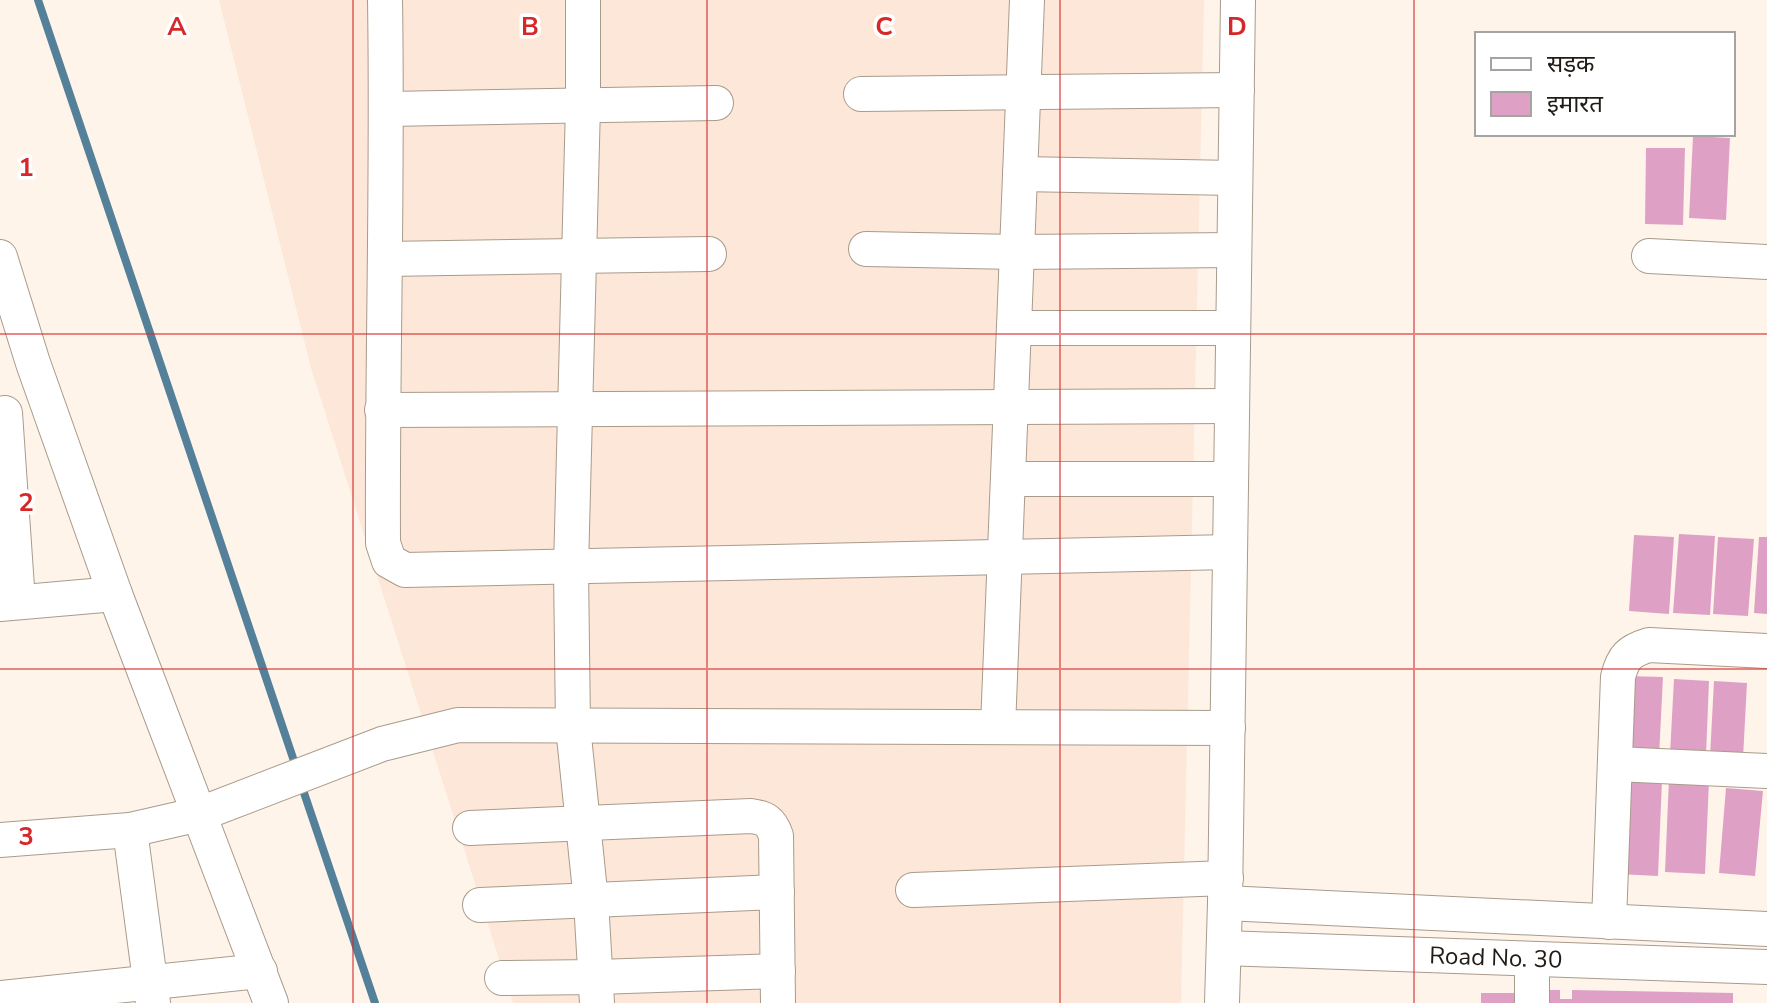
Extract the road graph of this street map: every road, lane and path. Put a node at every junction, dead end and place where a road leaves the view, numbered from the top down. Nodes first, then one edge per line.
1 (385, 0) edge
2 (583, 0) edge
3 (1027, 0) edge
4 (1238, 0) edge
5 (1237, 90) junction
6 (1023, 91) junction
7 (861, 94) dead end
8 (716, 103) dead end
9 (583, 105) junction
10 (387, 109) junction
11 (1020, 174) junction
12 (1235, 178) junction
13 (866, 249) dead end
14 (1234, 250) junction
15 (1017, 252) junction
16 (578, 254) junction
17 (709, 254) dead end
18 (1649, 256) dead end
19 (0, 257) edge
20 (385, 259) junction
21 (1767, 262) edge
22 (1014, 328) junction
23 (1233, 328) junction
24 (1232, 406) junction
25 (1011, 407) junction
26 (574, 408) junction
27 (382, 410) junction
28 (5, 413) dead end
29 (1008, 479) junction
30 (1231, 479) junction
31 (1230, 552) junction
32 (1005, 559) junction
33 (571, 568) junction
34 (115, 594) junction
35 (9, 603) edge
36 (1767, 651) edge
37 (573, 727) junction
38 (998, 727) junction
39 (1228, 728) junction
40 (1616, 764) junction
41 (1767, 771) edge
42 (210, 810) junction
43 (583, 823) junction
44 (470, 828) dead end
45 (130, 830) junction
46 (0, 840) edge
47 (913, 890) dead end
48 (1226, 891) junction
49 (777, 892) junction
50 (591, 901) junction
51 (480, 905) dead end
52 (1609, 922) junction
53 (1767, 929) edge
54 (1224, 948) junction
55 (1532, 959) junction
56 (1767, 967) edge
57 (502, 978) dead end
58 (266, 987) edge
59 (778, 987) edge
60 (597, 990) edge
61 (152, 993) edge
62 (0, 998) edge
63 (1222, 1003) edge
64 (1532, 1003) edge

1 - 10 street
2 - 9 street
3 - 6 street
4 - 5 street
5 - 6 street
5 - 12 street
6 - 7 street
6 - 11 street
8 - 9 street
9 - 10 street
9 - 16 street
10 - 20 street
11 - 12 street
11 - 15 street
12 - 14 street
13 - 15 street
14 - 15 street
14 - 23 street
15 - 22 street
16 - 17 street
16 - 20 street
16 - 26 street
18 - 21 street
19 - 34 street
20 - 27 street
22 - 23 street
22 - 25 street
23 - 24 street
24 - 25 street
24 - 30 street
25 - 26 street
25 - 29 street
26 - 27 street
26 - 33 street
27 - 33 street
28 - 35 street
29 - 30 street
29 - 32 street
30 - 31 street
31 - 32 street
31 - 39 street
32 - 33 street
32 - 38 street
33 - 37 street
34 - 35 street
34 - 42 street
36 - 40 street
37 - 38 street
37 - 42 street
37 - 43 street
38 - 39 street
39 - 48 street
40 - 41 street
40 - 52 street
42 - 45 street
42 - 58 street
43 - 44 street
43 - 49 street
43 - 50 street
45 - 46 street
45 - 61 street
47 - 48 street, Road No. 30
48 - 52 street, Road No. 30
48 - 54 street
49 - 50 street
49 - 59 street
50 - 51 street
50 - 60 street
52 - 53 street, Road No. 30
54 - 55 street, Road No. 30
54 - 63 street
55 - 56 street, Road No. 30
55 - 64 street
57 - 60 street
58 - 61 street
59 - 60 street
61 - 62 street

